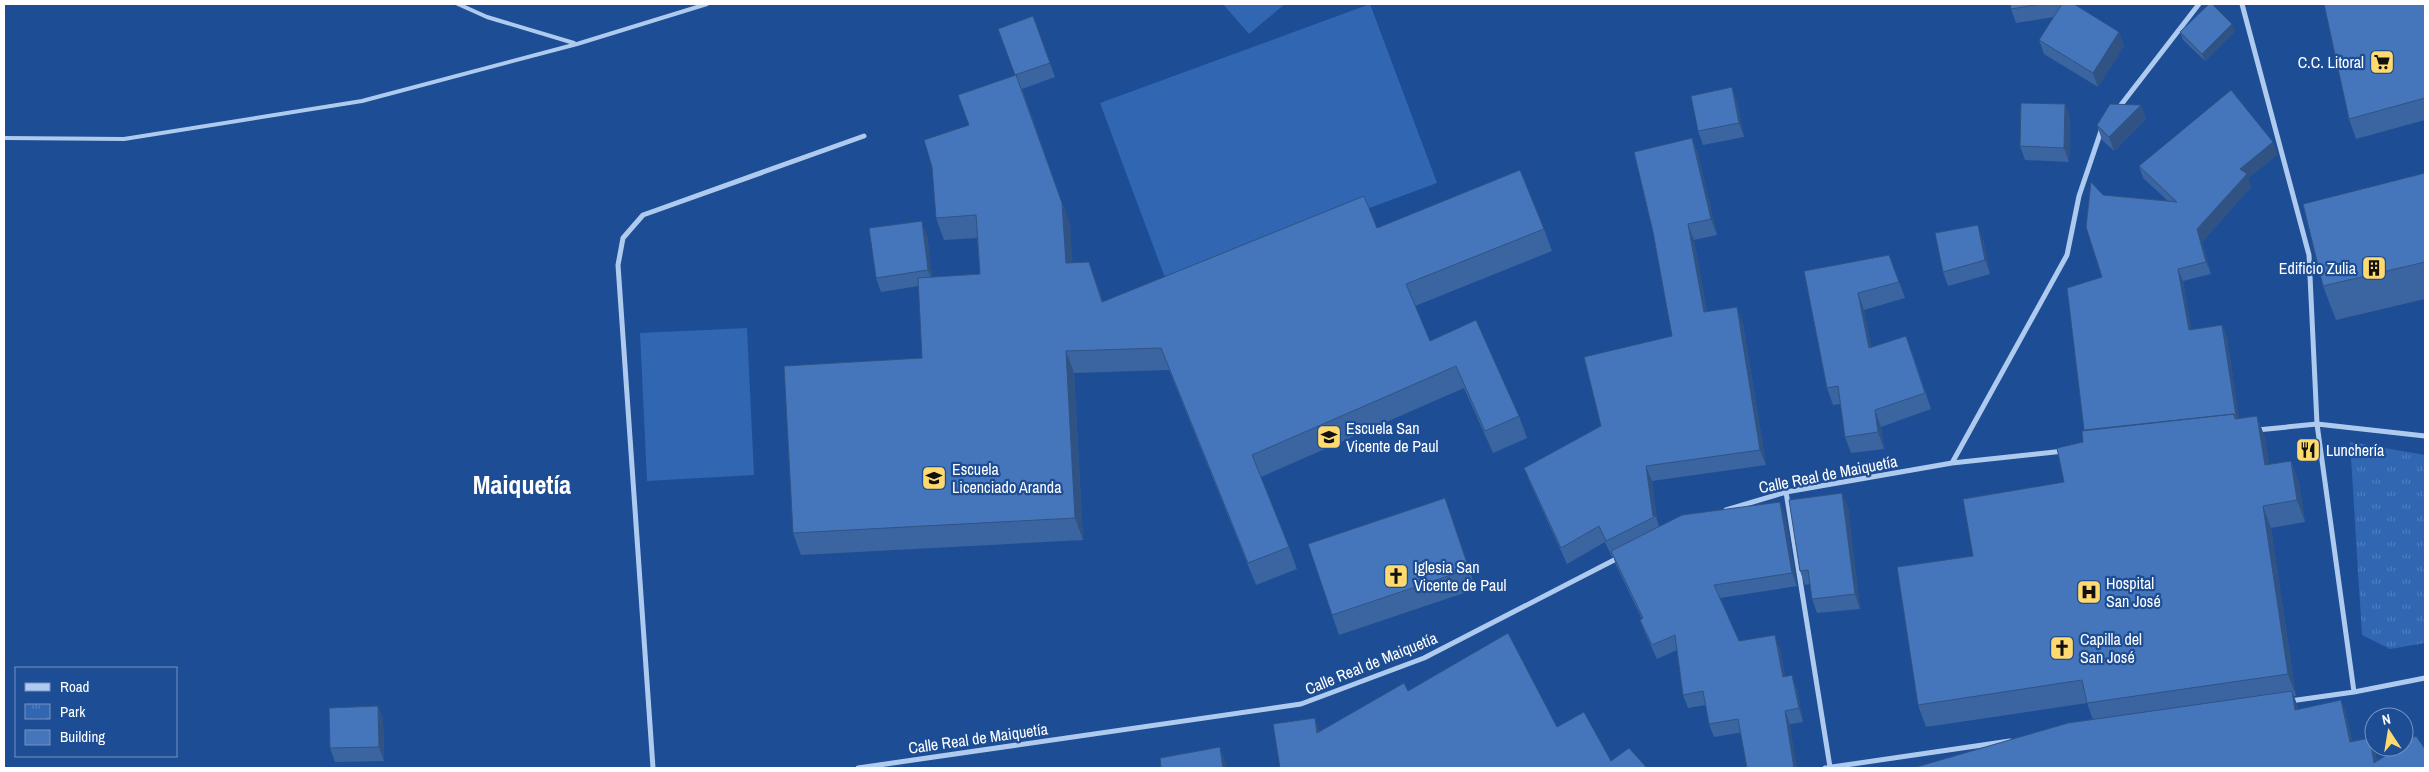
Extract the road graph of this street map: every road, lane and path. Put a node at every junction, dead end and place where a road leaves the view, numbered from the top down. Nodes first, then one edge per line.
1 (458, 4) edge
2 (707, 4) edge
3 (2199, 4) edge
4 (2242, 4) edge
5 (577, 44) junction
6 (2112, 116) edge
7 (2106, 123) edge
8 (864, 136) dead end
9 (4, 138) edge
10 (2317, 424) junction
11 (2248, 431) edge
12 (2425, 436) edge
13 (2070, 450) edge
14 (1952, 462) junction
15 (1786, 492) junction
16 (1721, 512) edge
17 (1626, 554) edge
18 (2425, 678) edge
19 (2354, 692) junction
20 (2284, 702) edge
21 (2018, 740) edge
22 (653, 768) edge
23 (860, 768) edge
24 (1827, 768) edge

1 - 5 lane
2 - 5 lane
3 - 6 street
4 - 10 street
5 - 9 lane
7 - 14 street
8 - 22 street
10 - 11 street
10 - 12 street
10 - 19 street
13 - 14 street, Calle Real de Maiquetía
14 - 15 street, Calle Real de Maiquetía
15 - 16 street, Calle Real de Maiquetía
15 - 24 street
17 - 23 street, Calle Real de Maiquetía
18 - 19 street
19 - 20 street
21 - 24 street

